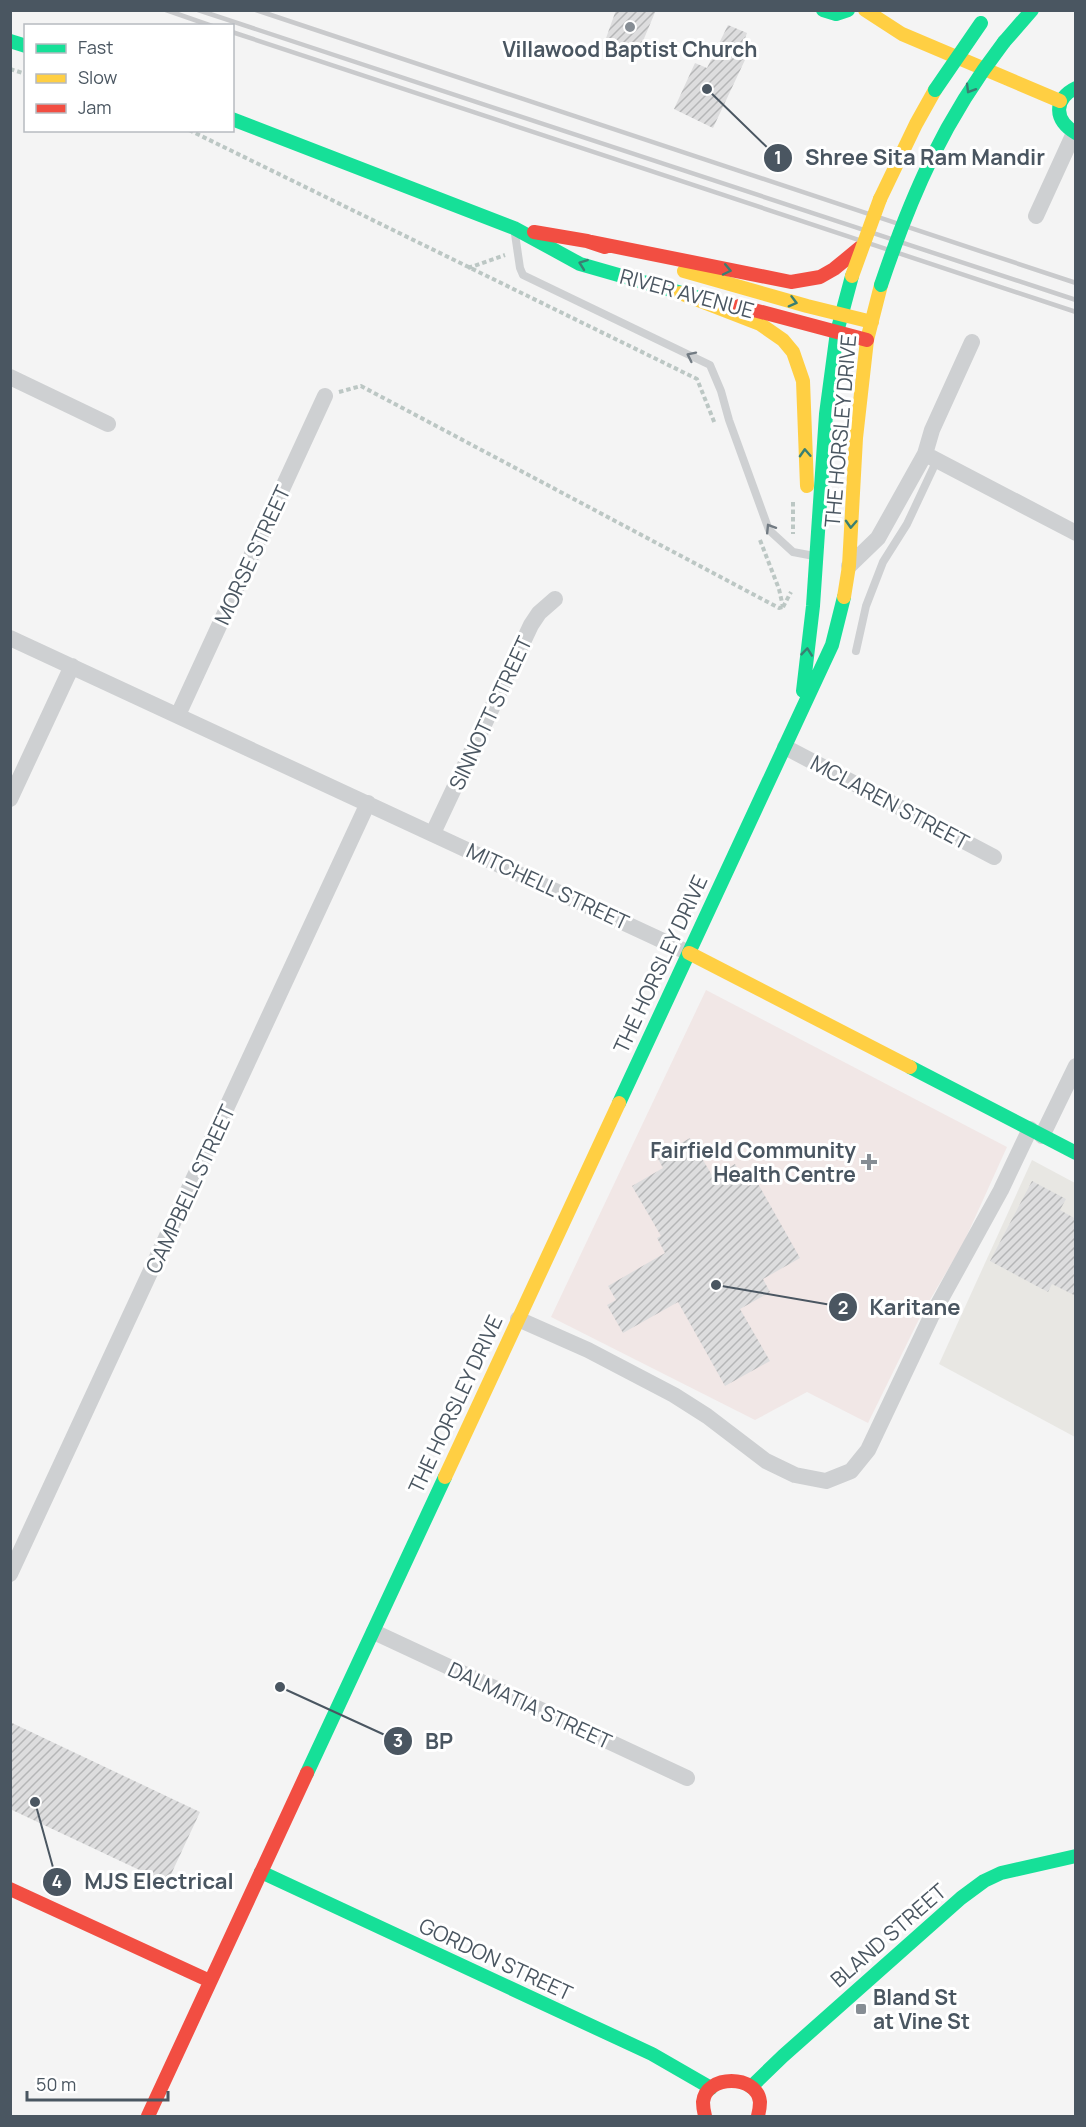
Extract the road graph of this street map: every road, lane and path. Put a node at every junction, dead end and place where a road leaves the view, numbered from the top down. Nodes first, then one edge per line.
1 (824, 10) edge
2 (848, 10) edge
3 (865, 10) edge
4 (992, 10) edge
5 (1032, 10) edge
6 (1076, 88) edge
7 (1060, 101) junction
8 (234, 120) edge
9 (193, 132) edge
10 (1075, 133) edge
11 (1036, 216) dead end
12 (514, 228) junction
13 (587, 241) junction
14 (862, 246) junction
15 (680, 293) junction
16 (842, 314) junction
17 (872, 322) junction
18 (837, 332) junction
19 (867, 340) junction
20 (972, 342) dead end
21 (10, 377) edge
22 (697, 379) dead end
23 (326, 396) joint
24 (108, 424) dead end
25 (931, 457) junction
26 (819, 531) junction
27 (1076, 533) edge
28 (817, 557) junction
29 (849, 566) junction
30 (555, 599) dead end
31 (783, 607) dead end
32 (10, 638) edge
33 (855, 651) dead end
34 (72, 666) junction
35 (802, 710) junction
36 (178, 715) junction
37 (785, 747) junction
38 (10, 799) edge
39 (368, 803) junction
40 (433, 833) junction
41 (994, 857) dead end
42 (689, 953) junction
43 (1076, 1066) edge
44 (1036, 1133) junction
45 (1076, 1154) edge
46 (518, 1319) junction
47 (10, 1574) edge
48 (374, 1632) junction
49 (687, 1778) dead end
50 (1076, 1856) edge
51 (261, 1872) junction
52 (10, 1889) edge
53 (210, 1981) junction
54 (751, 2087) junction
55 (711, 2088) junction
56 (147, 2116) edge
57 (705, 2116) edge
58 (758, 2116) edge

1 - 2 main road
3 - 7 main road
4 - 14 main road, THE HORSLEY DRIVE, bridge
5 -> 17 main road, THE HORSLEY DRIVE, bridge
6 - 7 main road
7 - 10 main road
8 - 12 main road, RIVER AVENUE
9 - 22 path
10 - 11 street
12 - 13 main road, RIVER AVENUE
15 -> 12 main road, RIVER AVENUE
28 -> 12 lane
13 -> 14 main road
13 -> 16 main road, RIVER AVENUE
14 - 16 main road, THE HORSLEY DRIVE, bridge
15 - 18 main road, RIVER AVENUE
26 -> 15 main road
16 - 17 main road, RIVER AVENUE
16 - 18 main road, THE HORSLEY DRIVE
17 - 19 main road, THE HORSLEY DRIVE
18 - 19 main road, RIVER AVENUE
18 - 26 main road, THE HORSLEY DRIVE
19 -> 29 main road, THE HORSLEY DRIVE
20 - 25 street
21 - 24 street
23 - 31 path
23 - 36 street, MORSE STREET
25 - 27 street
25 - 29 street
25 - 33 lane
26 - 28 main road, THE HORSLEY DRIVE
35 -> 28 main road, THE HORSLEY DRIVE
29 - 35 main road, THE HORSLEY DRIVE
30 - 40 street, SINNOTT STREET
32 - 34 street, MITCHELL STREET
34 - 36 street, MITCHELL STREET
34 - 38 street
35 - 37 main road, THE HORSLEY DRIVE
36 - 39 street, MITCHELL STREET
37 - 41 street, MCLAREN STREET
37 - 42 main road, THE HORSLEY DRIVE
39 - 40 street, MITCHELL STREET
39 - 47 street, CAMPBELL STREET
40 - 42 street, MITCHELL STREET
42 - 44 main road, MITCHELL STREET
42 - 46 main road, THE HORSLEY DRIVE
43 - 44 street
44 - 45 main road, MITCHELL STREET
44 - 46 street
46 - 48 main road, THE HORSLEY DRIVE
48 - 49 street, DALMATIA STREET
48 - 51 main road, THE HORSLEY DRIVE
50 - 54 main road, BLAND STREET
51 - 53 main road, THE HORSLEY DRIVE
51 - 55 main road, GORDON STREET
52 - 53 main road
53 - 56 main road, THE HORSLEY DRIVE
54 - 55 main road
54 - 58 main road
55 - 57 main road

